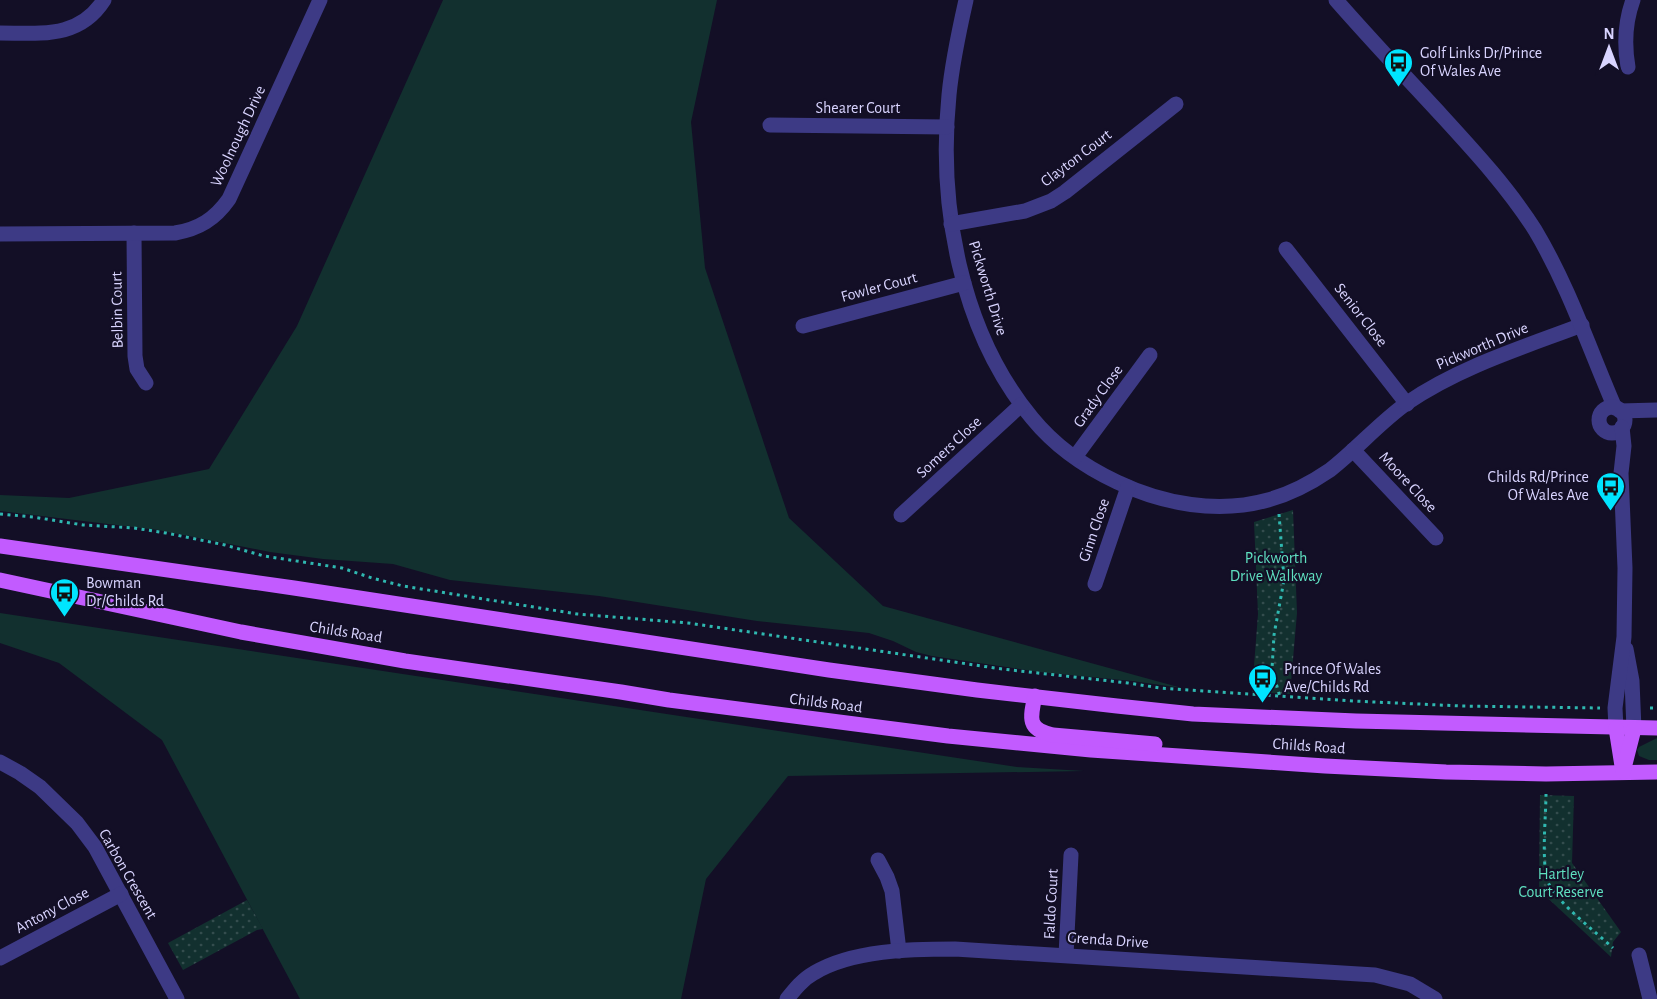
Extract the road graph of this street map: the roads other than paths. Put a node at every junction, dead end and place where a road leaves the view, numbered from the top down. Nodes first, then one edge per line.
1 (104, 0) edge
2 (320, 0) edge
3 (966, 0) edge
4 (1336, 0) edge
5 (1634, 0) edge
6 (0, 33) edge
7 (1628, 67) dead end
8 (1176, 104) dead end
9 (770, 125) dead end
10 (946, 127) junction
11 (951, 224) junction
12 (134, 233) junction
13 (0, 234) edge
14 (1286, 249) dead end
15 (964, 283) junction
16 (1582, 325) junction
17 (803, 326) dead end
18 (1150, 355) dead end
19 (146, 383) dead end
20 (1407, 404) junction
21 (1021, 405) junction
22 (1657, 410) edge
23 (1615, 419) junction
24 (1353, 450) junction
25 (1076, 458) junction
26 (1128, 487) junction
27 (901, 515) dead end
28 (1436, 538) dead end
29 (0, 546) edge
30 (0, 580) edge
31 (1095, 584) dead end
32 (1624, 637) junction
33 (1035, 696) junction
34 (1616, 728) junction
35 (1657, 728) edge
36 (1634, 729) junction
37 (1256, 761) junction
38 (0, 762) edge
39 (1623, 772) junction
40 (1657, 772) edge
41 (1071, 855) dead end
42 (878, 860) dead end
43 (121, 894) junction
44 (899, 951) junction
45 (1066, 955) junction
46 (1639, 955) dead end
47 (0, 958) edge
48 (177, 999) edge
49 (788, 999) edge
50 (1435, 999) edge
51 (1650, 999) edge

1 - 6 street
2 - 12 street, Woolnough Drive
3 - 10 street, Pickworth Drive
4 - 16 street
5 - 7 street
8 - 11 street, Clayton Court
9 - 10 street, Shearer Court
10 - 11 street, Pickworth Drive
11 - 15 street, Pickworth Drive
12 - 13 street, Woolnough Drive
12 - 19 street, Belbin Court
14 - 20 street, Senior Close
15 - 17 street, Fowler Court
15 - 21 street, Pickworth Drive
16 - 20 street, Pickworth Drive
16 - 23 street
18 - 25 street, Grady Close
20 - 24 street, Pickworth Drive
21 - 25 street, Pickworth Drive
21 - 27 street, Somers Close
22 - 23 street
23 - 32 street
24 - 26 street, Pickworth Drive
24 - 28 street, Moore Close
25 - 26 street, Pickworth Drive
26 - 31 street, Ginn Close
29 - 33 main road, Childs Road
30 - 37 main road, Childs Road
32 - 34 street
32 - 36 street
33 - 34 main road, Childs Road
33 - 37 main road
34 - 36 main road, Childs Road
34 - 39 main road
35 - 36 main road, Childs Road
36 - 39 main road
37 - 39 main road, Childs Road
38 - 43 street, Carbon Crescent
39 - 40 main road, Childs Road
41 - 45 street, Faldo Court
42 - 44 street
43 - 47 street, Antony Close
43 - 48 street, Carbon Crescent
44 - 45 street, Grenda Drive
44 - 49 street, Grenda Drive
45 - 50 street, Grenda Drive
46 - 51 street

